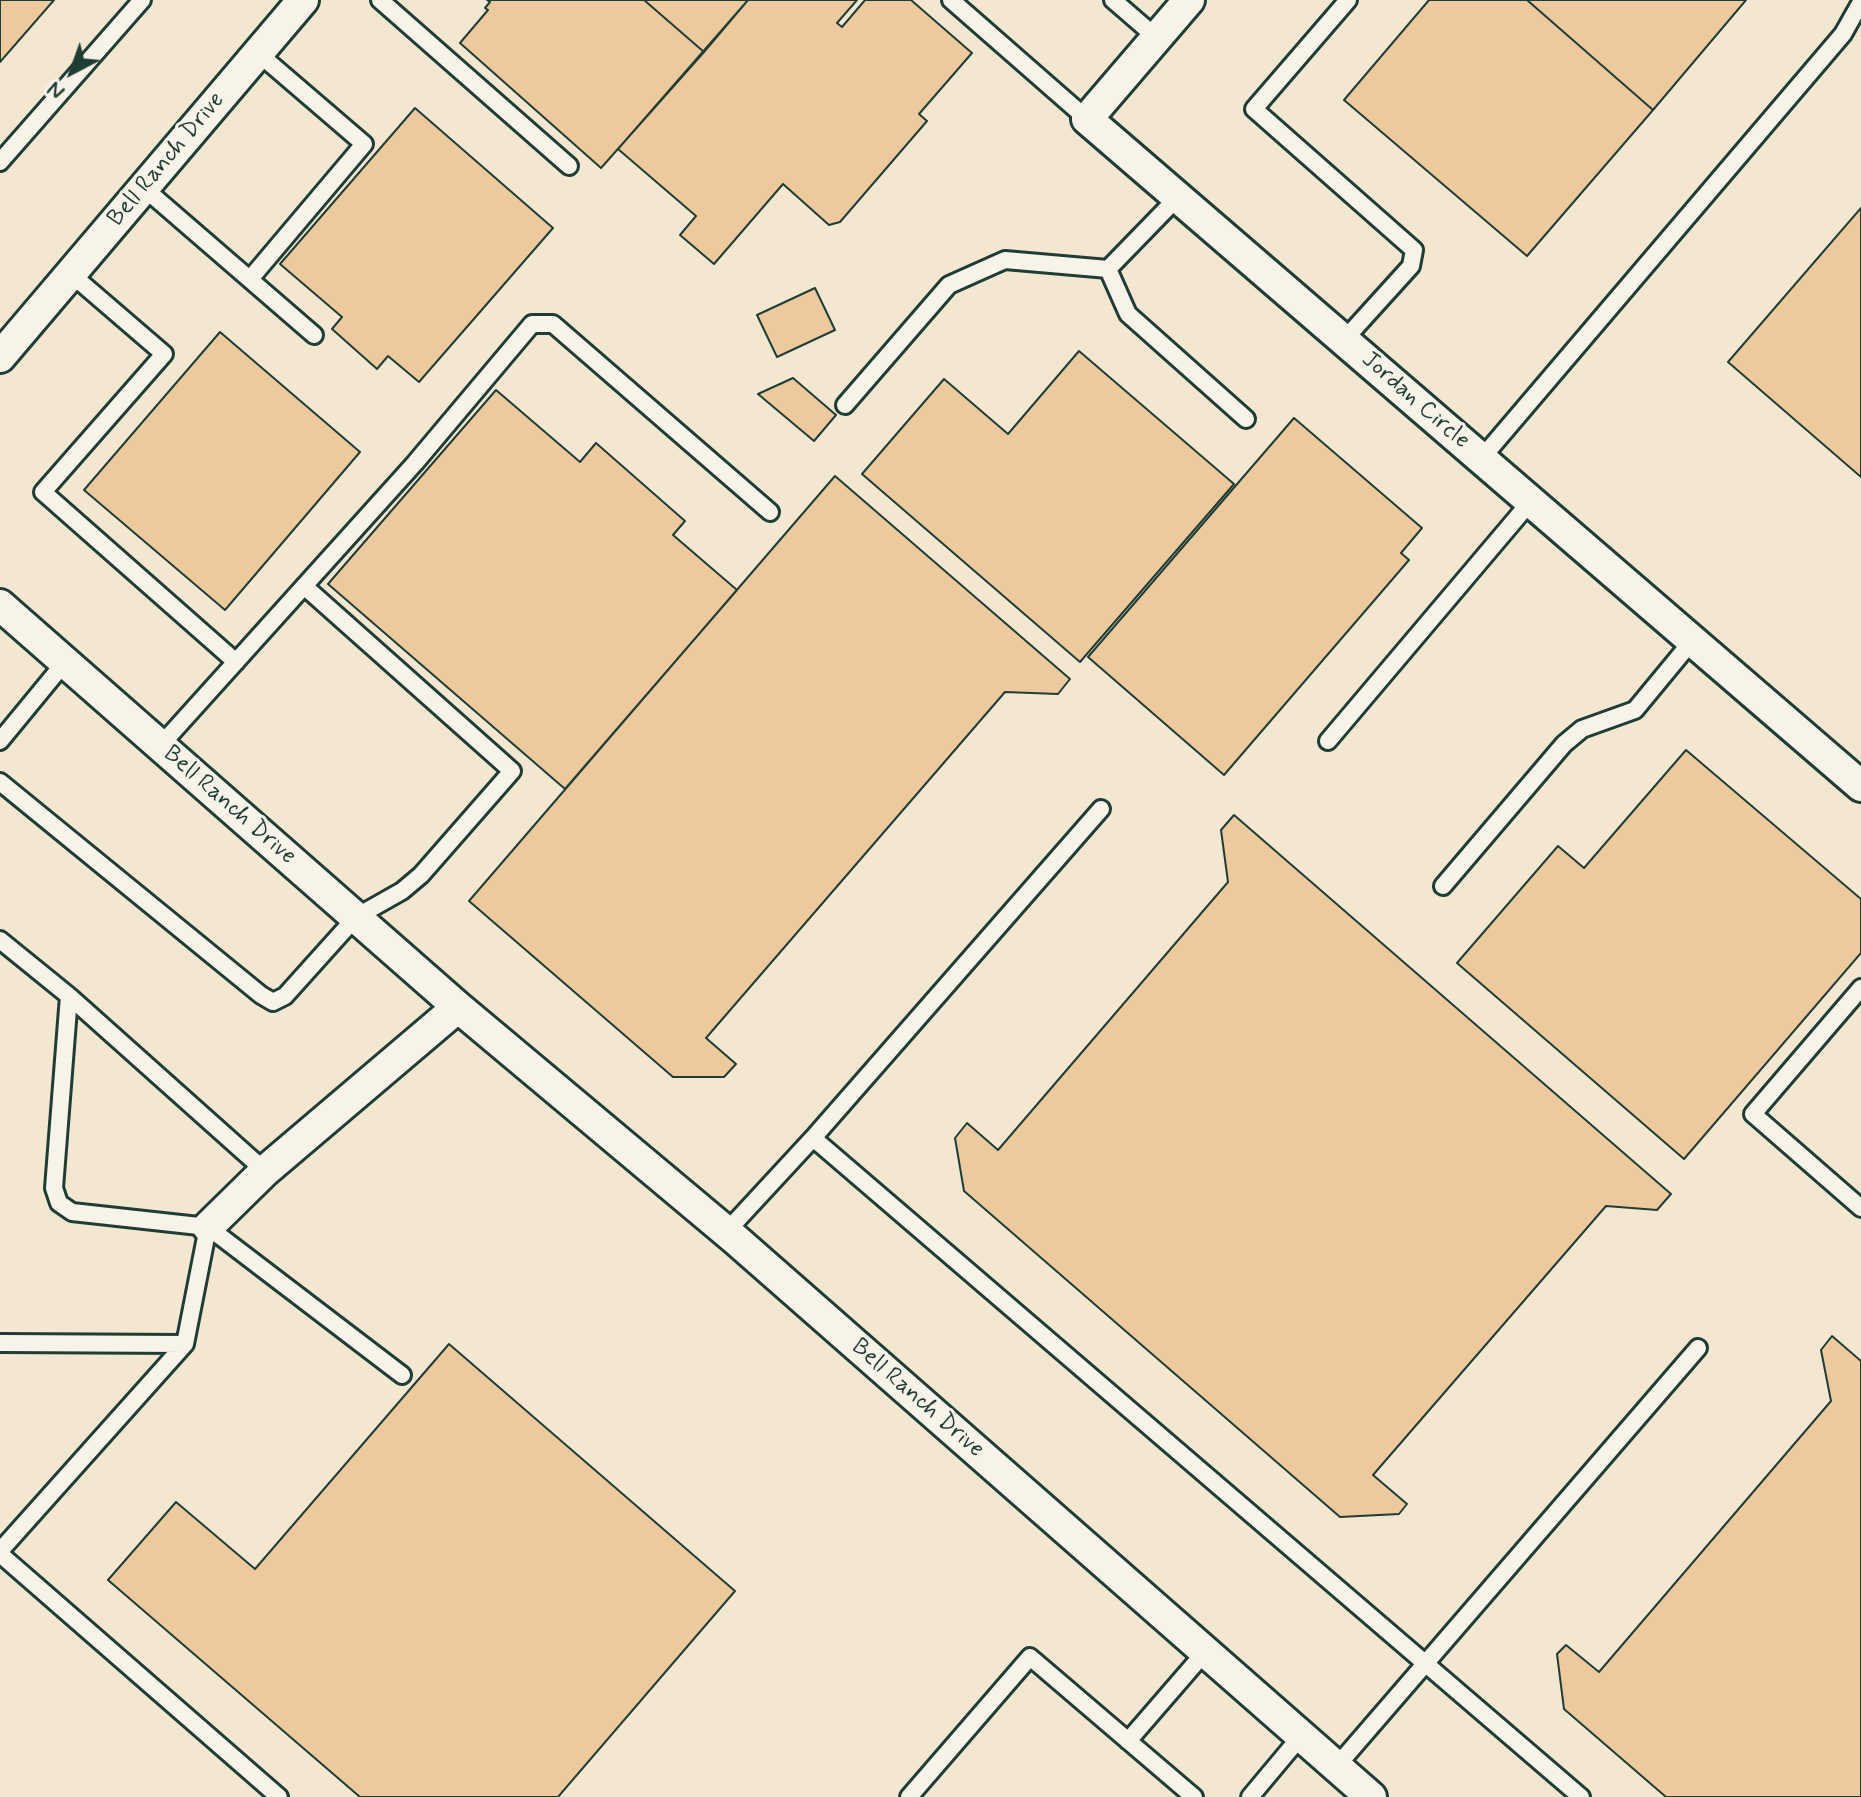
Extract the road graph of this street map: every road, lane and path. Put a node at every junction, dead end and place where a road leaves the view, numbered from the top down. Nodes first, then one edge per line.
1 (142, 0) edge
2 (303, 0) edge
3 (380, 0) edge
4 (951, 0) edge
5 (1113, 0) edge
6 (1189, 0) edge
7 (1348, 0) edge
8 (1861, 2) edge
9 (1157, 38) junction
10 (258, 53) junction
11 (1087, 119) junction
12 (0, 162) edge
13 (569, 166) dead end
14 (144, 188) junction
15 (1178, 197) junction
16 (1108, 269) junction
17 (71, 274) junction
18 (250, 279) junction
19 (314, 335) dead end
20 (1344, 340) junction
21 (0, 357) edge
22 (845, 405) dead end
23 (1246, 419) dead end
24 (1481, 459) junction
25 (1531, 501) junction
26 (770, 512) dead end
27 (304, 586) junction
28 (0, 605) edge
29 (1692, 641) junction
30 (65, 662) junction
31 (236, 662) junction
32 (0, 741) edge
33 (1328, 741) dead end
34 (160, 746) junction
35 (0, 782) edge
36 (1861, 786) edge
37 (1101, 809) dead end
38 (1443, 886) dead end
39 (356, 917) junction
40 (0, 940) edge
41 (1861, 988) edge
42 (69, 996) junction
43 (458, 1007) junction
44 (813, 1138) junction
45 (265, 1171) junction
46 (1861, 1208) edge
47 (208, 1227) junction
48 (727, 1231) junction
49 (0, 1343) edge
50 (185, 1344) junction
51 (1698, 1348) dead end
52 (402, 1375) dead end
53 (0, 1552) edge
54 (1205, 1652) junction
55 (1426, 1664) junction
56 (1301, 1736) junction
57 (1128, 1741) junction
58 (1336, 1767) junction
59 (279, 1797) edge
60 (909, 1797) edge
61 (1194, 1797) edge
62 (1250, 1797) edge
63 (1371, 1797) edge
64 (1581, 1797) edge

1 - 12 lane
2 - 10 street, Bell Ranch Drive
3 - 13 lane
4 - 11 lane
5 - 9 lane
6 - 9 street
7 - 20 lane
8 - 24 lane
9 - 11 street
10 - 14 street, Bell Ranch Drive
10 - 18 lane
11 - 15 street, Jordan Circle
14 - 17 street, Bell Ranch Drive
14 - 18 lane
15 - 16 lane
15 - 20 street, Jordan Circle
16 - 22 lane
16 - 23 lane
17 - 21 street, Bell Ranch Drive
17 - 31 lane
18 - 19 lane
20 - 24 street, Jordan Circle
24 - 25 street, Jordan Circle
25 - 29 street, Jordan Circle
25 - 33 lane
26 - 27 lane
27 - 31 lane
27 - 39 lane
28 - 30 street, Bell Ranch Drive
29 - 36 street, Jordan Circle
29 - 38 lane
30 - 32 lane
30 - 34 street, Bell Ranch Drive
31 - 34 lane
34 - 39 street, Bell Ranch Drive
35 - 39 lane
37 - 44 lane
39 - 43 street, Bell Ranch Drive
40 - 42 lane
41 - 46 lane
42 - 45 lane
42 - 47 lane
43 - 45 street
43 - 48 street, Bell Ranch Drive
44 - 48 lane
44 - 55 lane
45 - 47 street
47 - 50 lane
47 - 52 lane
48 - 54 street, Bell Ranch Drive
49 - 50 lane
50 - 53 lane
51 - 55 lane
53 - 59 lane
54 - 56 street, Bell Ranch Drive
54 - 57 lane
55 - 58 lane
55 - 64 lane
56 - 58 street, Bell Ranch Drive
56 - 62 lane
57 - 60 lane
57 - 61 lane
58 - 63 street, Bell Ranch Drive

